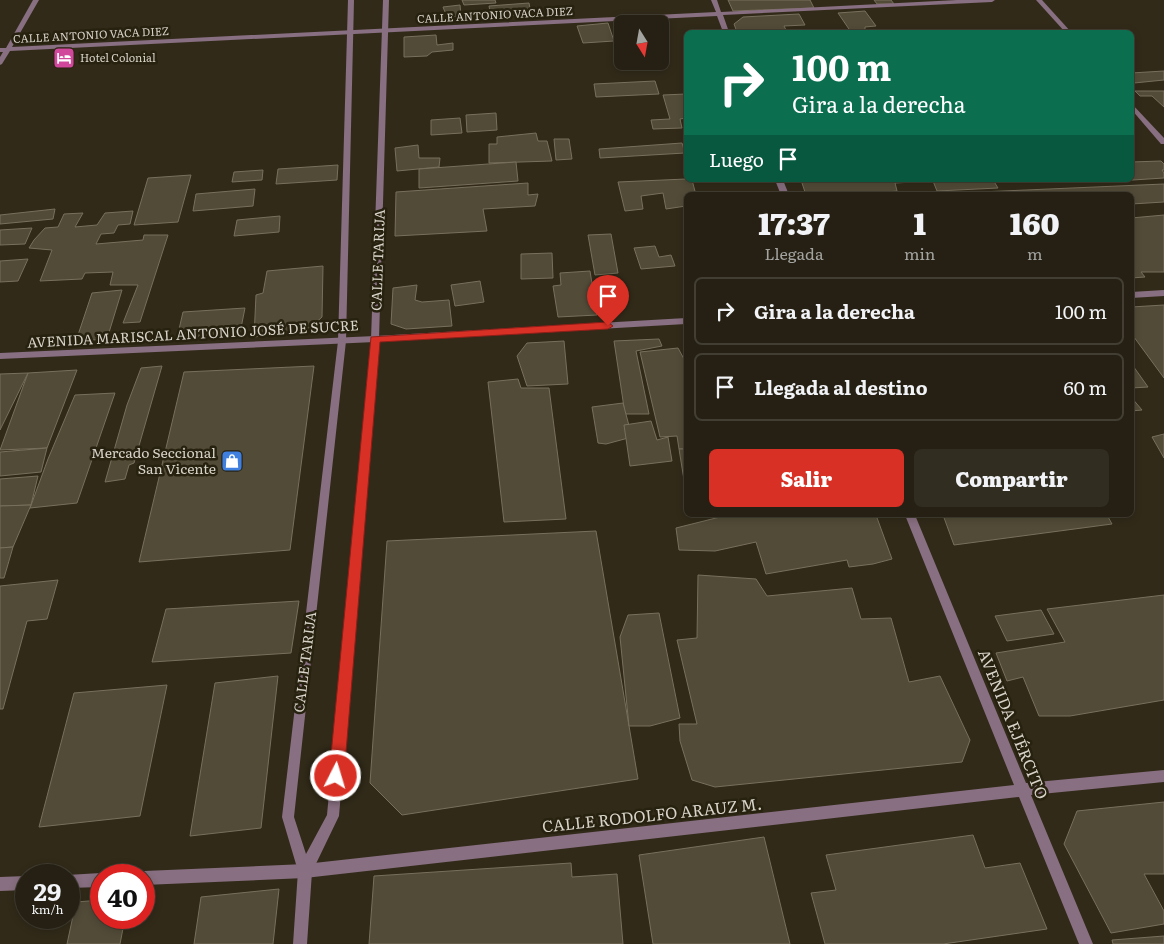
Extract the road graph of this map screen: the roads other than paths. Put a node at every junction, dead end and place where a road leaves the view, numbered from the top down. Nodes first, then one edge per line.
1 (36, 0) edge
2 (352, 0) edge
3 (386, 0) edge
4 (714, 0) edge
5 (992, 0) edge
6 (1039, 0) edge
7 (719, 14) junction
8 (386, 30) junction
9 (725, 30) edge
10 (1066, 30) edge
11 (349, 33) junction
12 (8, 49) junction
13 (0, 50) edge
14 (0, 63) edge
15 (1134, 108) edge
16 (1164, 142) edge
17 (1164, 293) edge
18 (1134, 295) edge
19 (684, 321) edge
20 (375, 339) junction
21 (342, 341) junction
22 (0, 356) edge
23 (911, 517) edge
24 (1164, 776) edge
25 (1022, 790) junction
26 (306, 872) junction
27 (155, 878) edge
28 (15, 883) edge
29 (0, 884) edge
30 (300, 944) edge
31 (1086, 944) edge

1 - 12 street
2 - 11 street, CALLE TARIJA
3 - 8 street, CALLE TARIJA
4 - 7 street
5 - 7 street, CALLE ANTONIO VACA DIEZ
6 - 10 street
7 - 8 street, CALLE ANTONIO VACA DIEZ
7 - 9 street
8 - 11 street, CALLE ANTONIO VACA DIEZ
8 - 20 street, CALLE TARIJA
11 - 12 street, CALLE ANTONIO VACA DIEZ
11 - 21 street, CALLE TARIJA
12 - 13 street, CALLE ANTONIO VACA DIEZ
12 - 14 street
15 - 16 street
17 - 18 street
19 - 20 street, AVENIDA MARISCAL ANTONIO JOSÉ DE SUCRE
20 - 21 street, AVENIDA MARISCAL ANTONIO JOSÉ DE SUCRE
20 - 26 street, CALLE TARIJA
21 - 22 street, AVENIDA MARISCAL ANTONIO JOSÉ DE SUCRE
21 - 26 street, CALLE TARIJA
23 - 25 street, AVENIDA EJÉRCITO
24 - 25 street, CALLE RODOLFO ARAUZ M.
25 - 26 street, CALLE RODOLFO ARAUZ M.
25 - 31 street, AVENIDA EJÉRCITO
26 - 27 street, CALLE RODOLFO ARAUZ M.
26 - 30 street, CALLE TARIJA
28 - 29 street

